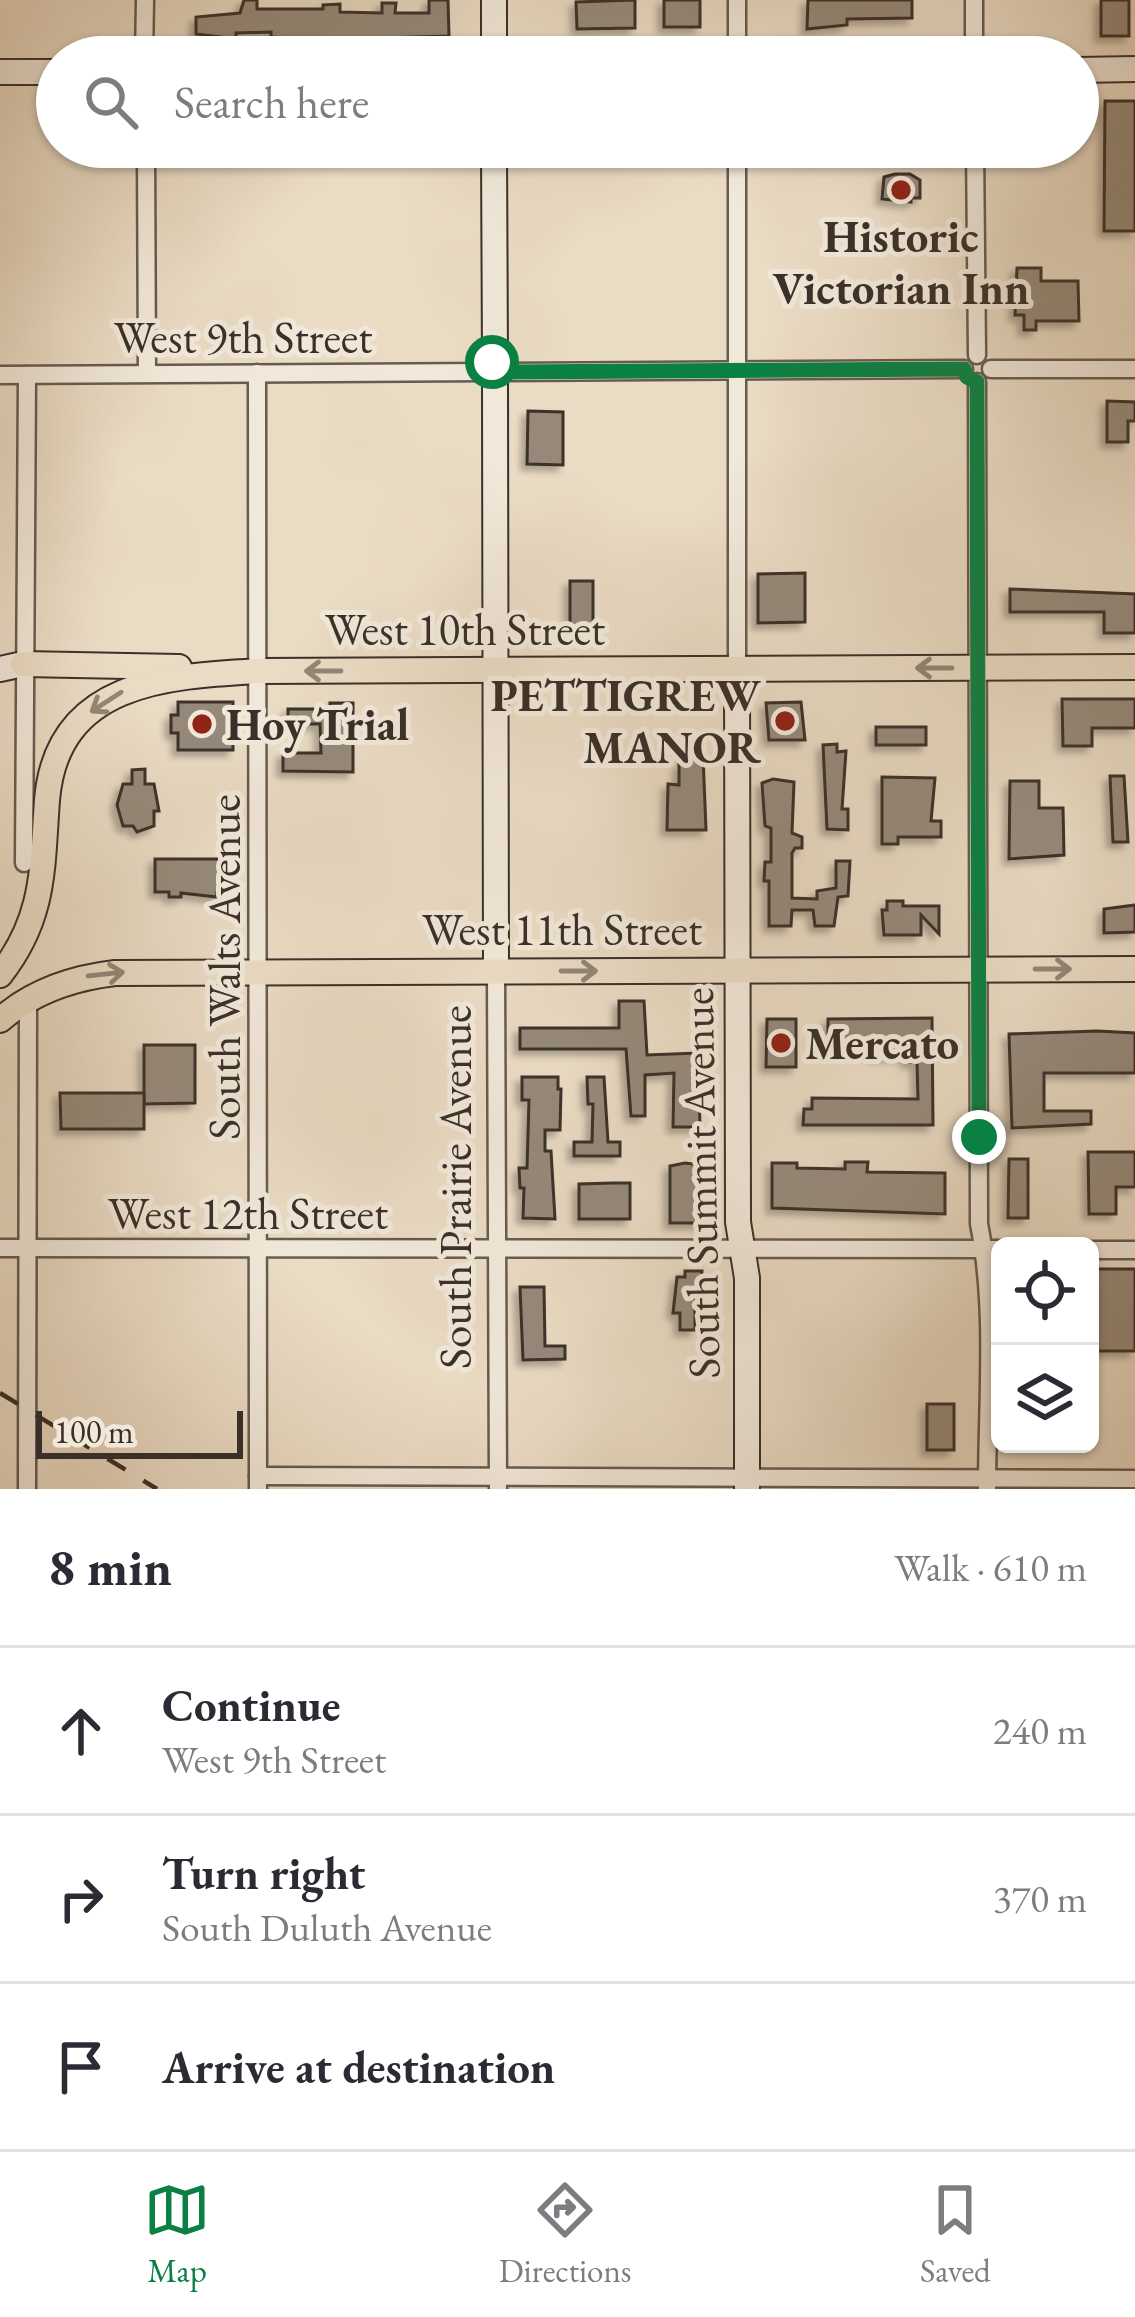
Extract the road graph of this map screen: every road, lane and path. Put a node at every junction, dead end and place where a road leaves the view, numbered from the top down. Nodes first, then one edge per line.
1 (145, 0) edge
2 (494, 0) edge
3 (736, 0) edge
4 (974, 0) edge
5 (145, 36) edge
6 (494, 36) edge
7 (737, 36) edge
8 (974, 36) edge
9 (1135, 69) edge
10 (1099, 70) edge
11 (0, 72) edge
12 (36, 72) edge
13 (146, 168) edge
14 (494, 168) edge
15 (737, 168) edge
16 (975, 168) edge
17 (977, 369) junction
18 (1135, 369) edge
19 (736, 370) junction
20 (495, 371) junction
21 (147, 373) junction
22 (257, 373) junction
23 (0, 375) edge
24 (27, 375) junction
25 (11, 666) edge
26 (1135, 667) edge
27 (978, 668) junction
28 (737, 669) junction
29 (496, 670) junction
30 (260, 671) junction
31 (24, 863) dead end
32 (978, 969) junction
33 (1135, 969) edge
34 (737, 970) junction
35 (496, 971) junction
36 (260, 972) junction
37 (0, 975) edge
38 (28, 1000) junction
39 (0, 1020) edge
40 (991, 1247) edge
41 (0, 1248) edge
42 (29, 1248) junction
43 (260, 1248) junction
44 (743, 1249) junction
45 (991, 1249) edge
46 (497, 1250) junction
47 (1099, 1250) edge
48 (1135, 1250) edge
49 (991, 1296) edge
50 (1135, 1479) edge
51 (258, 1482) edge
52 (498, 1483) edge
53 (747, 1484) edge
54 (987, 1484) edge
55 (28, 1489) edge

1 - 5 street
2 - 6 street
3 - 7 street
4 - 8 street
9 - 10 street
11 - 12 street
13 - 21 street
14 - 20 street, South Prairie Avenue
15 - 19 street, South Summit Avenue
16 - 17 street
17 - 18 street, West 9th Street
17 - 19 street, West 9th Street
17 - 27 street
19 - 20 street, West 9th Street
19 - 28 street, South Summit Avenue
20 - 22 street, West 9th Street
20 - 29 street, South Prairie Avenue
21 - 22 street, West 9th Street
21 - 24 street, West 9th Street
22 - 30 street, South Walts Avenue
23 - 24 street, West 9th Street
24 - 25 street
25 - 30 main road
25 - 31 street
26 - 27 main road, West 10th Street
27 -> 28 main road, West 10th Street
27 - 32 street
28 - 29 main road, West 10th Street
28 - 34 street, South Summit Avenue
29 -> 30 main road, West 10th Street
29 - 35 street, South Prairie Avenue
30 - 36 street, South Walts Avenue
30 -> 37 main road, West 10th Street
32 -> 33 main road, West 11th Street
32 - 34 main road, West 11th Street
32 - 40 street
35 -> 34 main road, West 11th Street
34 - 44 street, South Summit Avenue
35 - 36 main road, West 11th Street
35 - 46 street, South Prairie Avenue
38 -> 36 main road, West 11th Street
36 - 43 street, South Walts Avenue
38 - 39 main road, West 11th Street
38 - 42 street
41 - 42 street, West 12th Street
42 - 43 street, West 12th Street
42 - 55 street
43 - 46 street, West 12th Street
43 - 51 street, South Walts Avenue
44 - 45 street, West 12th Street
44 - 46 street, West 12th Street
44 - 53 street, South Summit Avenue
46 - 52 street, South Prairie Avenue
47 - 48 street
49 - 54 street
50 - 54 street
51 - 52 street
52 - 53 street
53 - 54 street

